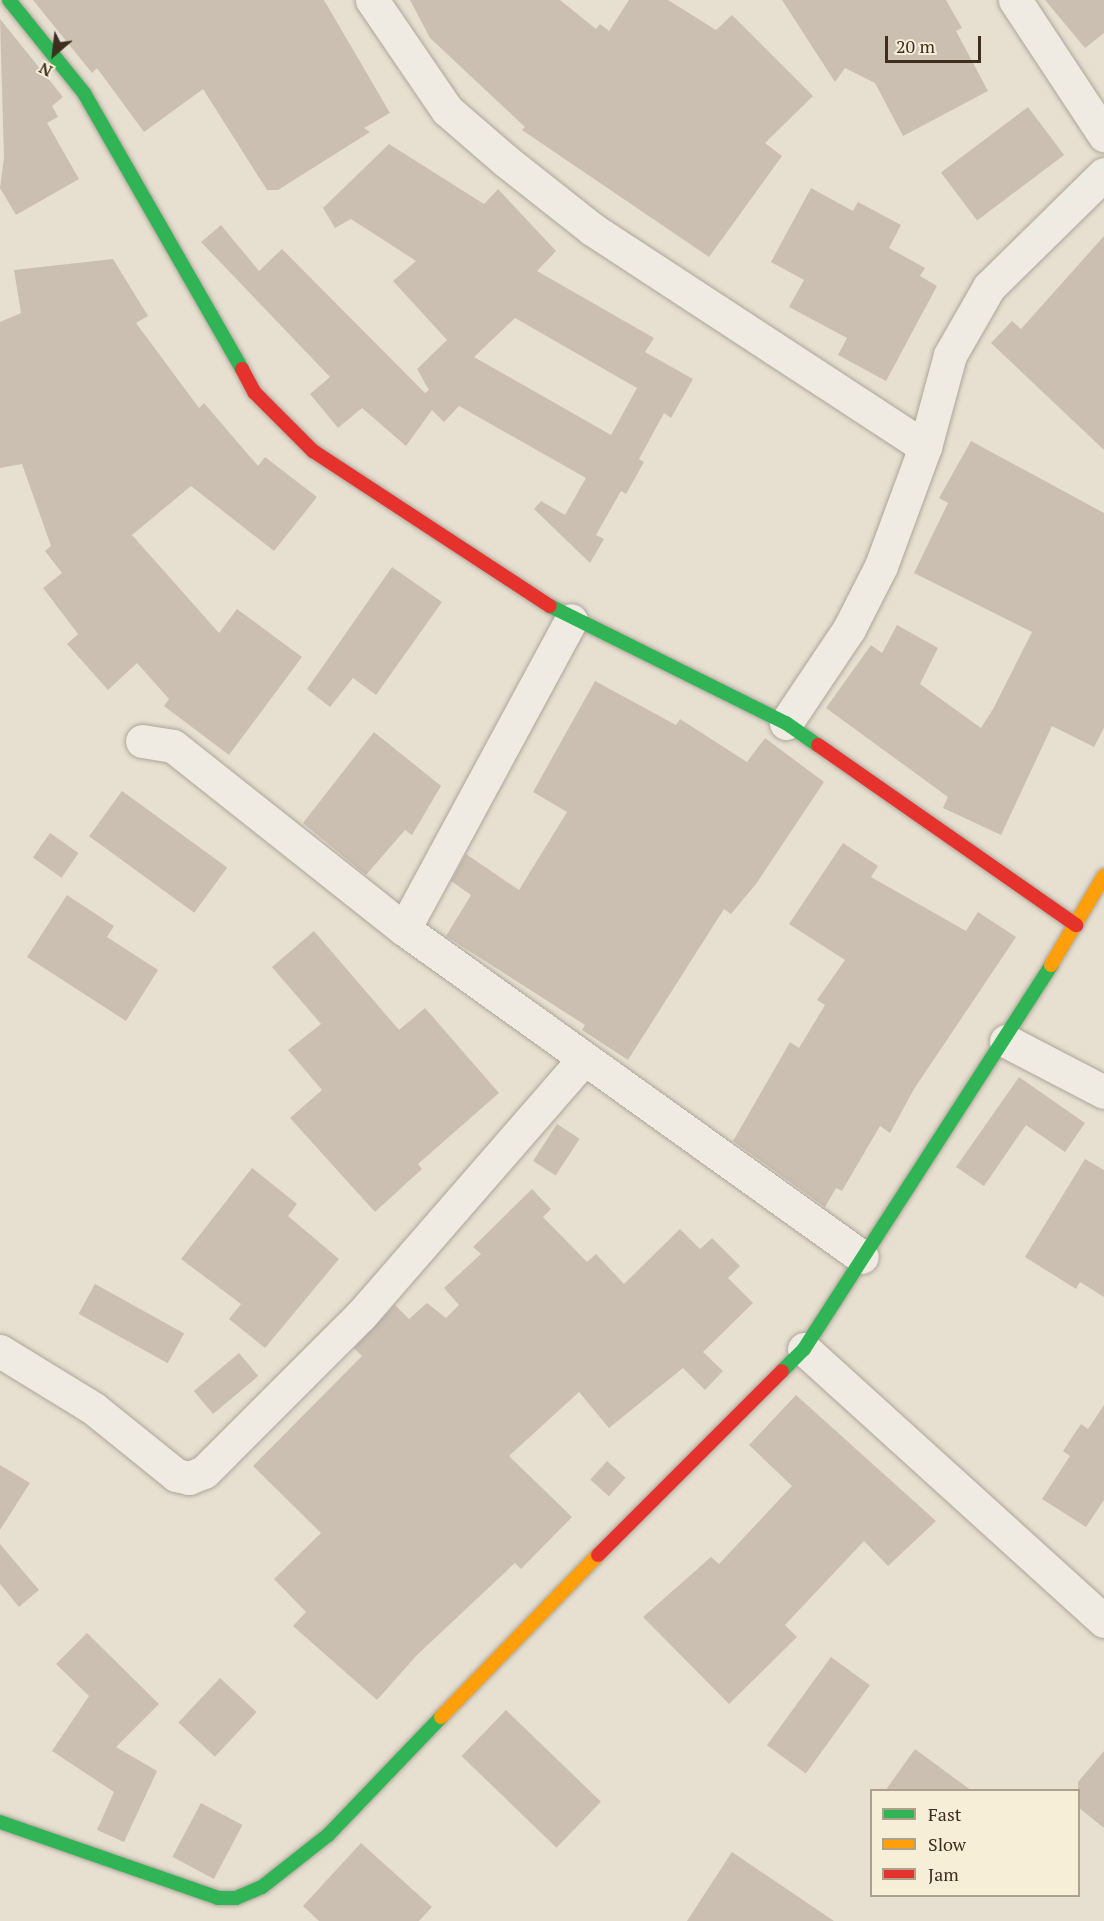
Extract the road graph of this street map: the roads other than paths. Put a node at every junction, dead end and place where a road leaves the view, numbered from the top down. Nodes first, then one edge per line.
1 (9, 0) edge
2 (372, 0) edge
3 (1015, 0) edge
4 (1104, 135) edge
5 (1104, 174) edge
6 (925, 447) junction
7 (571, 620) junction
8 (786, 723) junction
9 (142, 741) dead end
10 (1104, 876) edge
11 (1077, 925) junction
12 (404, 929) junction
13 (1006, 1041) junction
14 (582, 1061) junction
15 (1104, 1092) edge
16 (862, 1257) junction
17 (804, 1348) junction
18 (0, 1351) edge
19 (1104, 1621) edge
20 (0, 1822) edge

1 - 7 street
2 - 6 street
3 - 4 street
5 - 6 street
6 - 8 street
7 - 8 street
7 - 12 street
8 - 11 street
9 - 12 street
10 - 11 street
11 - 13 street
12 - 14 street
13 - 15 street
13 - 16 street
14 - 16 street
14 - 18 street
16 - 17 street
17 - 19 street
17 - 20 street

